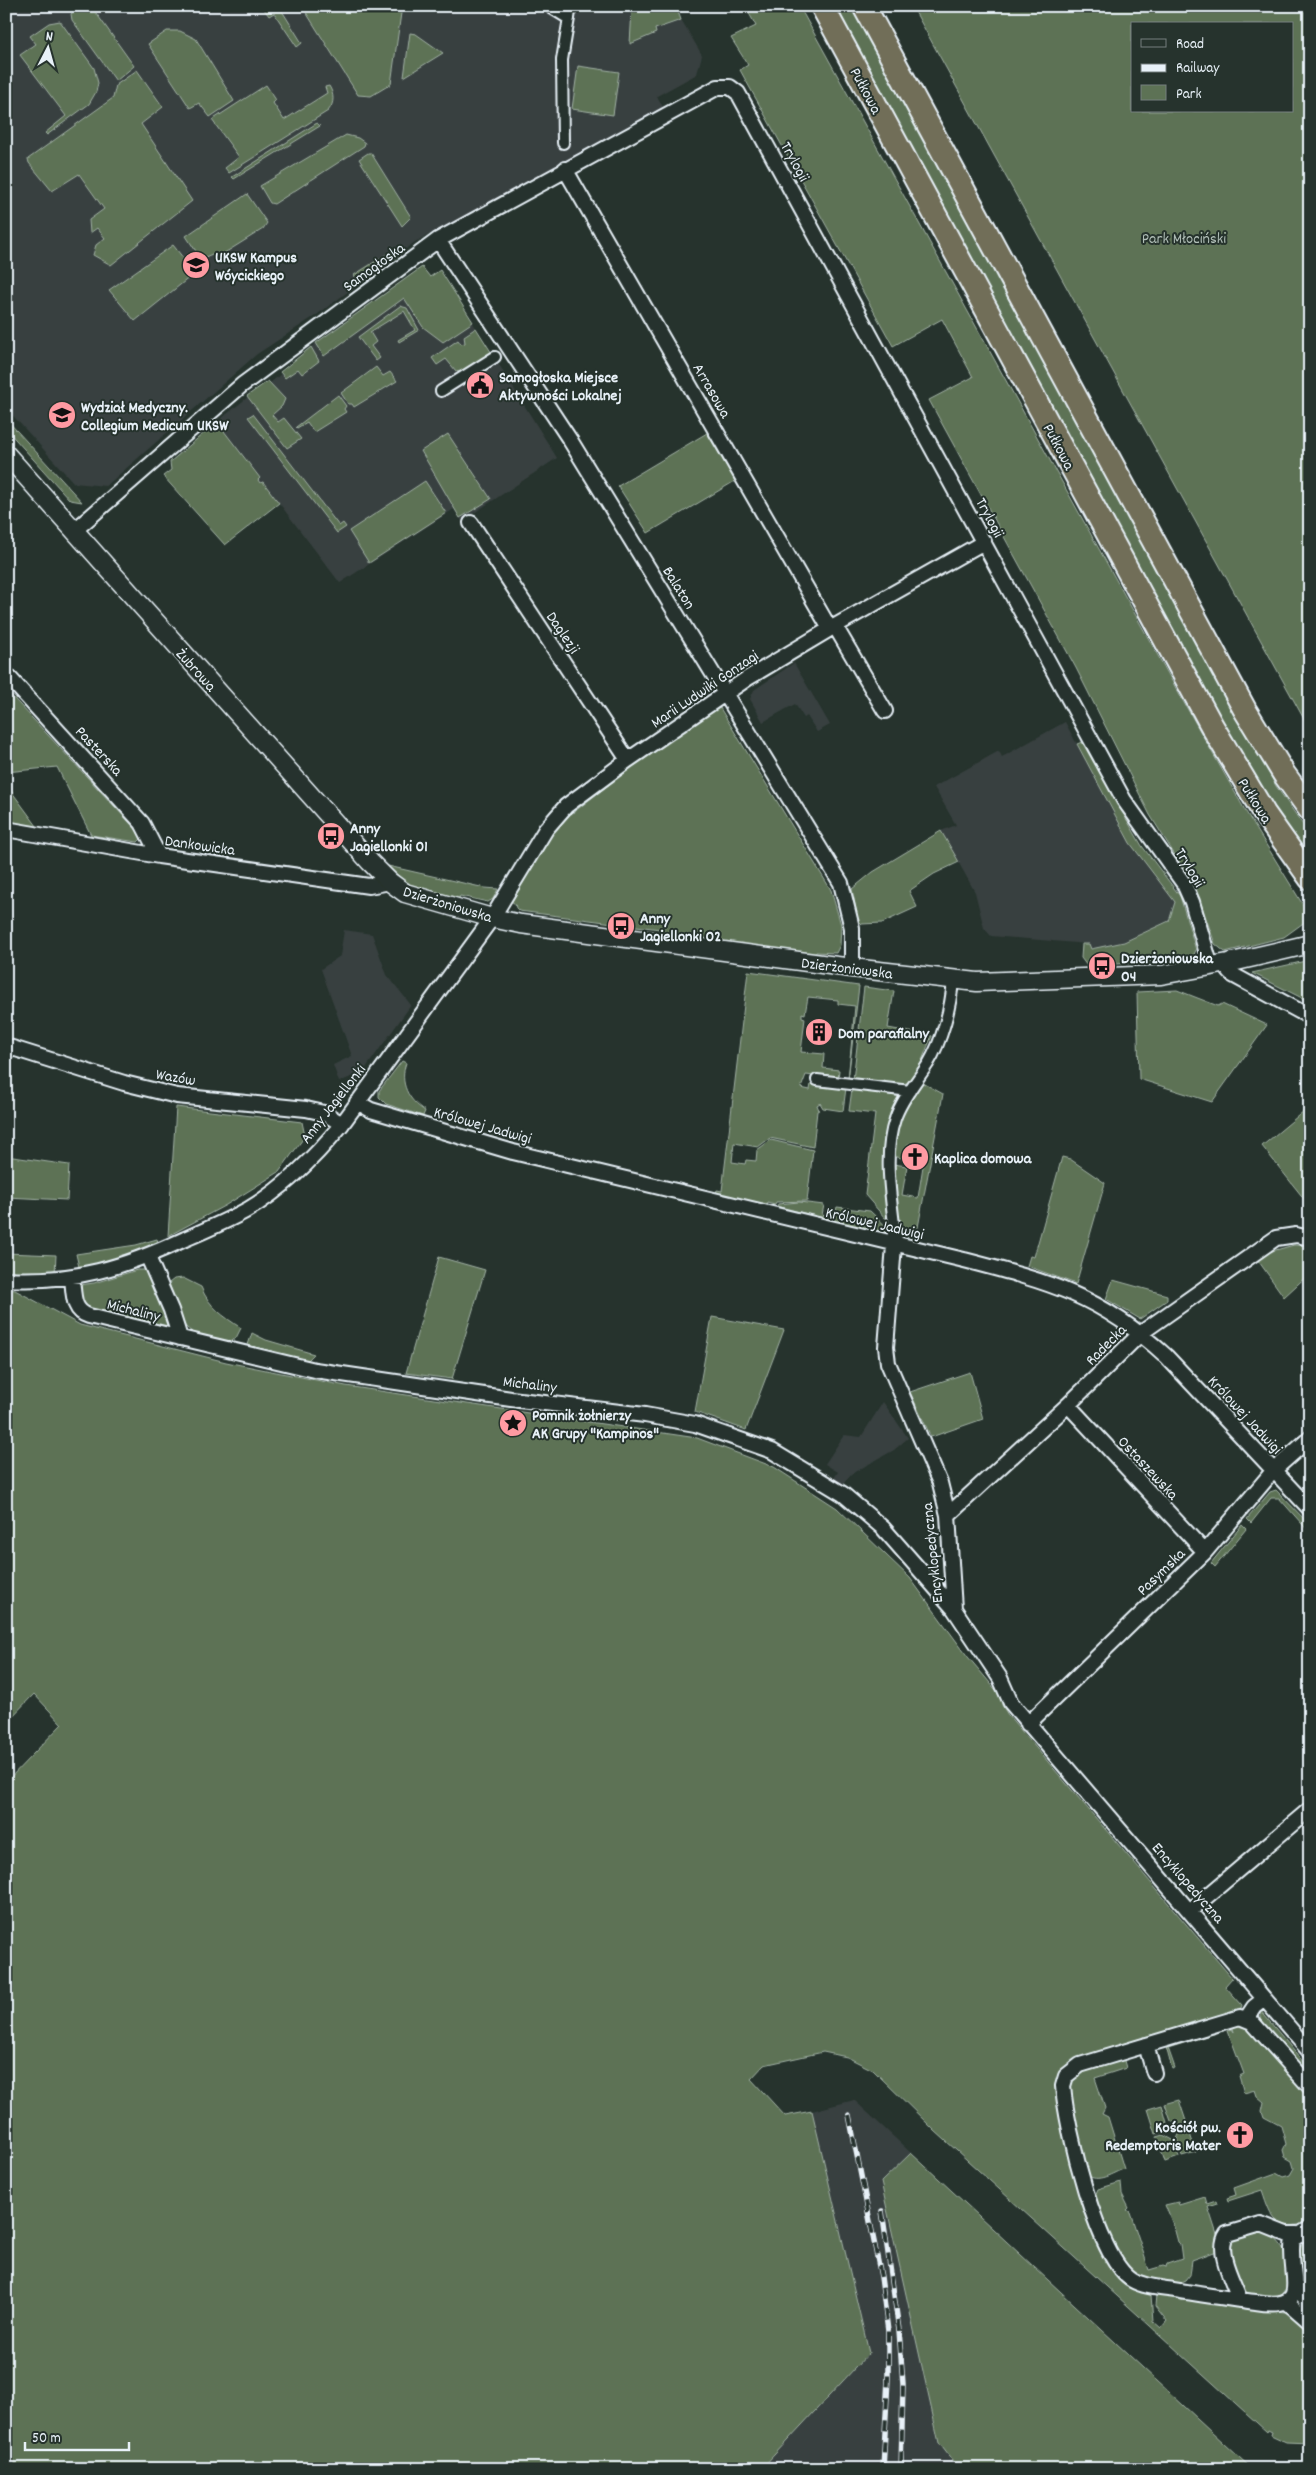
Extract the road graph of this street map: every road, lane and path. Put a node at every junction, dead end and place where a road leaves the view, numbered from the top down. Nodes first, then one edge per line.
1 (548, 6) edge
2 (571, 6) edge
3 (822, 6) edge
4 (864, 6) edge
5 (569, 19) junction
6 (730, 87) joint
7 (564, 142) dead end
8 (566, 169) junction
9 (438, 240) junction
10 (495, 357) dead end
11 (441, 391) dead end
12 (6, 454) edge
13 (471, 523) dead end
14 (74, 531) junction
15 (984, 542) junction
16 (832, 627) junction
17 (6, 674) edge
18 (726, 694) junction
19 (885, 712) dead end
20 (628, 760) junction
21 (1310, 810) edge
22 (6, 829) edge
23 (159, 856) junction
24 (1310, 878) edge
25 (390, 882) junction
26 (492, 918) junction
27 (1310, 944) edge
28 (1219, 965) junction
29 (852, 968) junction
30 (953, 980) junction
31 (1310, 1017) edge
32 (6, 1046) edge
33 (817, 1080) dead end
34 (910, 1091) junction
35 (357, 1102) junction
36 (342, 1124) junction
37 (1310, 1238) edge
38 (894, 1245) junction
39 (148, 1257) junction
40 (72, 1278) junction
41 (6, 1279) edge
42 (1141, 1333) junction
43 (180, 1338) junction
44 (1068, 1405) junction
45 (1310, 1438) edge
46 (1274, 1470) junction
47 (1310, 1509) edge
48 (948, 1515) junction
49 (1205, 1552) junction
50 (954, 1609) junction
51 (1028, 1724) junction
52 (1310, 1809) edge
53 (1191, 1910) junction
54 (1264, 1998) junction
55 (1246, 2018) junction
56 (1146, 2045) junction
57 (1310, 2052) edge
58 (1154, 2072) dead end
59 (1310, 2087) edge
60 (1310, 2228) edge
61 (1297, 2234) junction
62 (1298, 2289) junction
63 (1240, 2300) junction
64 (1287, 2302) junction
65 (1308, 2312) edge

1 - 5 street
2 - 5 street
3 - 24 highway, Pułkowa
4 - 21 highway
5 - 7 street
6 - 8 street, Samogłoska
6 - 15 street, Trylogii
8 - 9 street, Samogłoska
8 - 16 street, Arrasowa
9 - 14 street, Samogłoska
9 - 18 street, Balaton
10 - 11 street
12 - 14 street, Żubrowa
13 - 20 street, Daglezji
14 - 25 street, Żubrowa
15 - 16 street, Marii Ludwiki Gonzagi
15 - 28 street, Trylogii
16 - 18 street, Marii Ludwiki Gonzagi
16 - 19 street, Arrasowa
17 - 23 street, Pasterska
18 - 20 street, Marii Ludwiki Gonzagi
18 - 29 street, Balaton
20 - 26 street, Marii Ludwiki Gonzagi
22 - 23 street, Dankowicka
23 - 25 street, Dankowicka
25 - 26 street, Dzierżoniowska
26 - 29 street, Dzierżoniowska
26 - 35 street, Anny Jagiellonki
27 - 28 street, Dzierżoniowska
28 - 30 street, Dzierżoniowska
28 - 31 street
29 - 30 street, Dzierżoniowska
30 - 34 street, Encyklopedyczna
32 - 36 street, Wazów
33 - 34 street
34 - 38 street, Encyklopedyczna
35 - 36 street, Anny Jagiellonki
35 - 38 street, Królowej Jadwigi
36 - 39 street, Anny Jagiellonki
37 - 42 street, Radecka
38 - 42 street, Królowej Jadwigi
38 - 48 street, Encyklopedyczna
39 - 40 street, Anny Jagiellonki
39 - 43 street
40 - 41 street, Anny Jagiellonki
40 - 43 street, Michaliny
42 - 44 street, Radecka
42 - 46 street, Królowej Jadwigi
43 - 50 street, Michaliny
44 - 48 street, Radecka
44 - 49 street, Ostaszewska
45 - 46 street, Pasymska
46 - 47 street, Królowej Jadwigi
46 - 49 street, Pasymska
48 - 50 street, Encyklopedyczna
49 - 51 street, Pasymska
50 - 51 street, Encyklopedyczna
51 - 53 street, Encyklopedyczna
52 - 53 street
53 - 54 street, Encyklopedyczna
54 - 55 street
54 - 57 street, Encyklopedyczna
55 - 56 street
55 - 59 street
56 - 58 street
56 - 63 street
60 - 61 street
61 - 62 street
61 - 63 street
62 - 64 street
62 - 65 street
63 - 64 street
64 - 65 street

